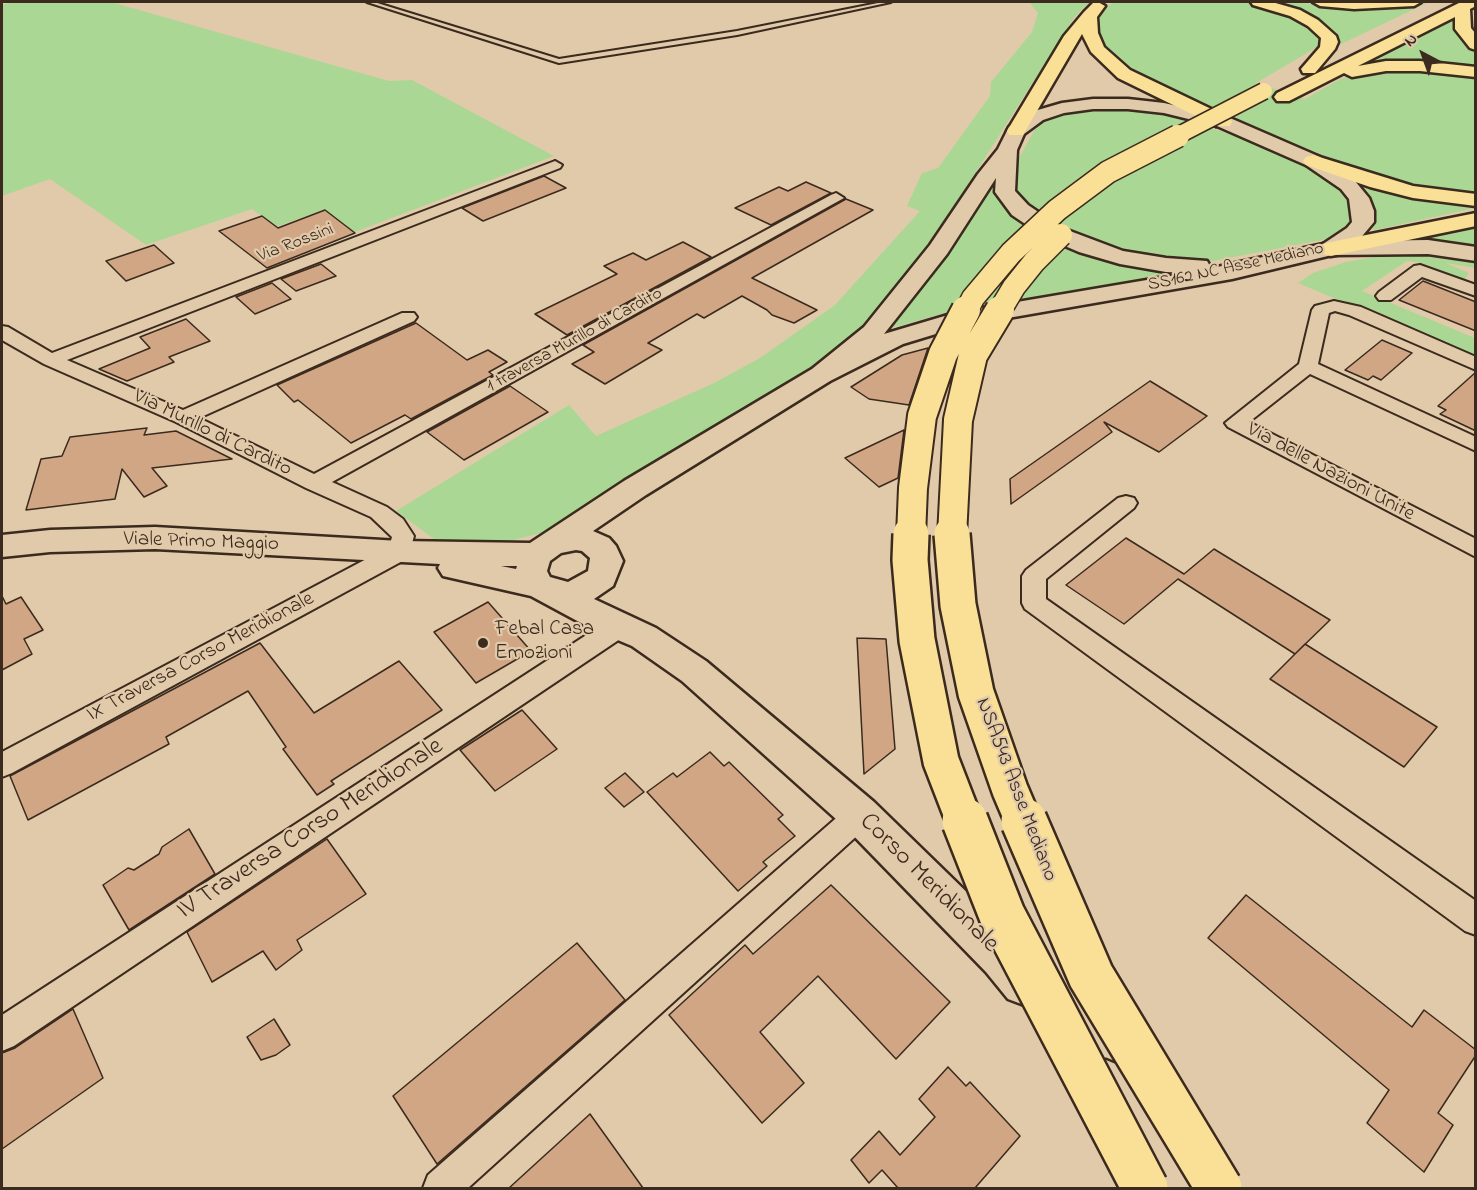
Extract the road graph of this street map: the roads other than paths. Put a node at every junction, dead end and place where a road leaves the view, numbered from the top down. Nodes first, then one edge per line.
1 (370, 2) edge
2 (888, 2) edge
3 (1107, 2) edge
4 (1258, 2) edge
5 (1320, 2) edge
6 (1414, 2) edge
7 (1460, 3) edge
8 (1089, 15) junction
9 (1476, 45) edge
10 (1476, 72) edge
11 (1315, 74) junction
12 (1274, 94) junction
13 (1224, 122) junction
14 (1012, 141) junction
15 (1313, 161) junction
16 (555, 165) dead end
17 (836, 198) dead end
18 (1476, 200) edge
19 (1476, 219) edge
20 (1331, 249) junction
21 (1476, 254) edge
22 (1285, 259) junction
23 (1476, 291) edge
24 (1384, 296) dead end
25 (408, 317) dead end
26 (2, 331) edge
27 (51, 360) junction
28 (1476, 364) edge
29 (1308, 366) junction
30 (821, 375) junction
31 (183, 418) junction
32 (1476, 445) edge
33 (680, 462) junction
34 (314, 483) junction
35 (1126, 503) dead end
36 (2, 546) edge
37 (1476, 549) edge
38 (400, 552) junction
39 (602, 557) junction
40 (545, 569) junction
41 (620, 626) junction
42 (2, 765) edge
43 (860, 815) junction
44 (1476, 920) edge
45 (2, 1034) edge
46 (441, 1188) edge
47 (1145, 1188) edge
48 (1193, 1188) edge
49 (1219, 1188) edge

1 - 2 lane
3 - 8 highway
4 - 11 highway
5 - 6 highway
7 - 9 highway
7 - 11 highway
8 - 13 highway
8 - 14 highway
10 - 11 highway
11 - 12 highway
12 - 47 highway, bridge
12 - 49 highway, NSA543 Asse Mediano, bridge
13 - 14 street, SS162 NC Asse Mediano
13 - 15 street, SS162 NC Asse Mediano
14 - 22 street
14 - 30 street, SS162 NC Asse Mediano
15 - 18 highway
15 - 20 street, SS162 NC Asse Mediano
16 - 27 street, Via Rossini
17 - 34 street, 1 traversa Murillo di Cardito
19 - 20 highway
20 - 21 street
20 - 22 street, SS162 NC Asse Mediano
22 - 30 street, SS162 NC Asse Mediano
23 - 24 street
25 - 31 street
26 - 27 street, Via Murillo di Cardito
27 - 31 street, Via Murillo di Cardito
28 - 29 street
29 - 32 street
29 - 37 street, Via delle Nazioni Unite
30 - 33 street, SS162 NC Asse Mediano
31 - 34 street, Via Murillo di Cardito
33 - 39 street, SS162 NC Asse Mediano
33 - 40 street, SS162 NC Asse Mediano
34 - 38 street, Via Murillo di Cardito
35 - 44 street
36 - 38 street, Viale Primo Maggio
38 - 40 street, Viale Primo Maggio
38 - 42 street, IX Traversa Corso Meridionale
39 - 40 street
39 - 40 street, SS162 NC Asse Mediano
39 - 41 street
40 - 41 street, Corso Meridionale
41 - 43 street, Corso Meridionale
41 - 45 street, IV Traversa Corso Meridionale
43 - 46 street
43 - 48 street, Corso Meridionale

